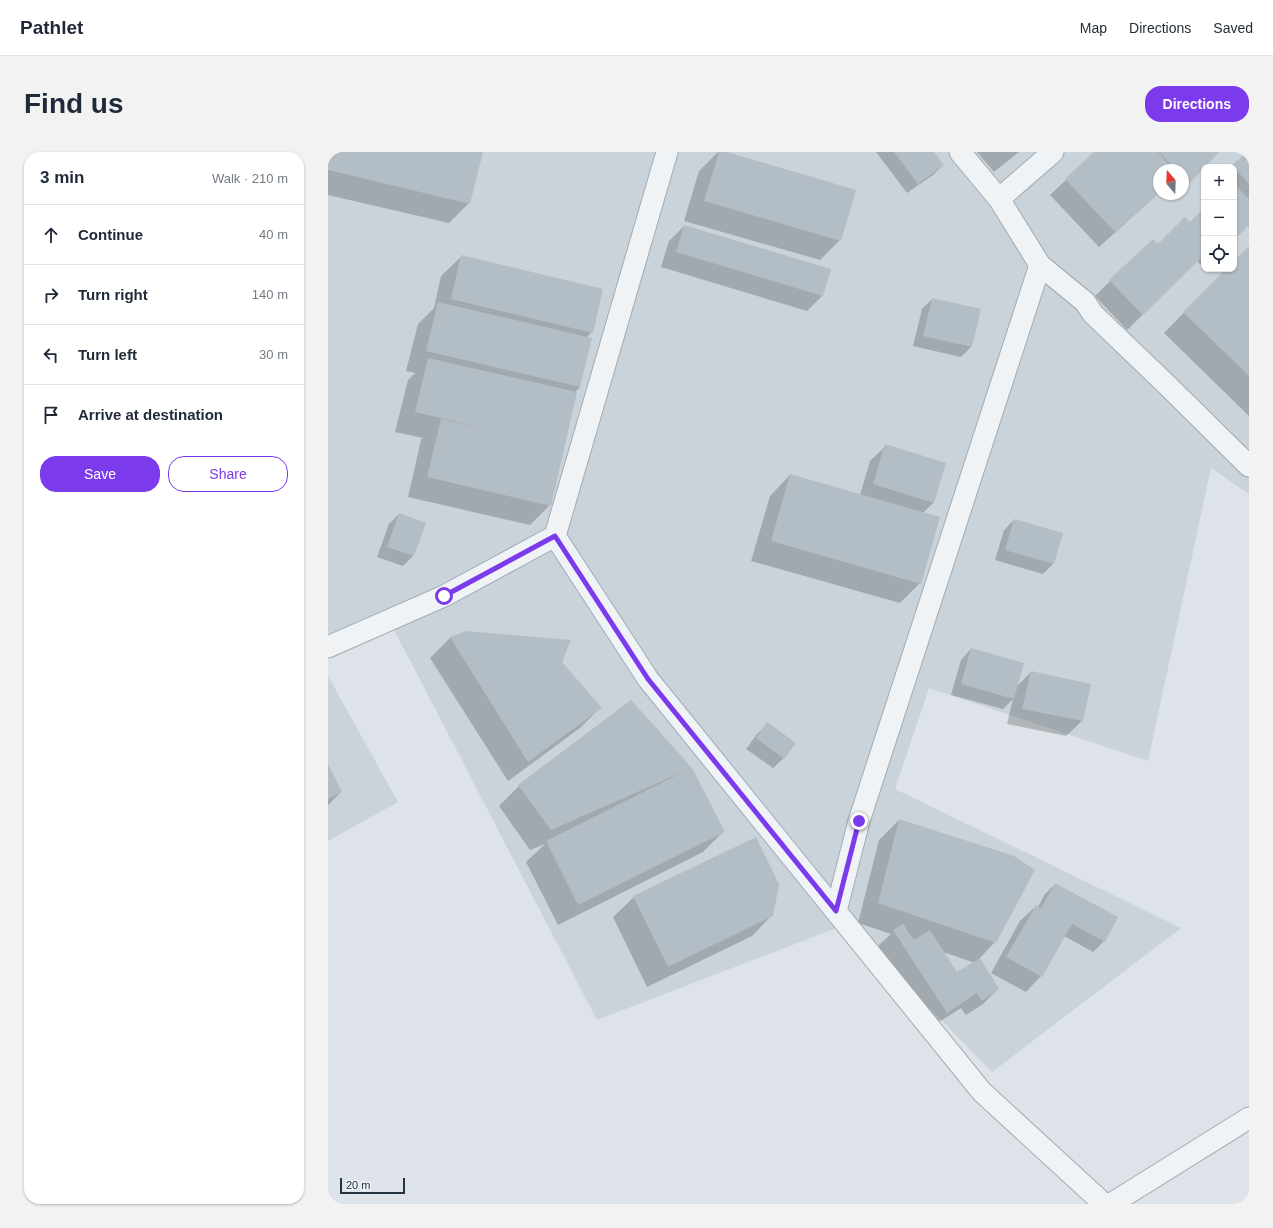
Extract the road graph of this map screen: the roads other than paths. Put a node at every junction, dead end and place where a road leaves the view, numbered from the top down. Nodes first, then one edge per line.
1 (667, 152) edge
2 (960, 152) edge
3 (1053, 152) edge
4 (999, 199) junction
5 (1040, 265) junction
6 (1249, 466) edge
7 (555, 536) junction
8 (328, 647) edge
9 (836, 911) junction
10 (1249, 1118) edge
11 (1104, 1204) edge
12 (1111, 1204) edge

1 - 7 street
2 - 4 street
3 - 4 street
4 - 5 street
5 - 6 street
5 - 9 street
7 - 8 street
7 - 9 street
9 - 11 street
10 - 12 street

